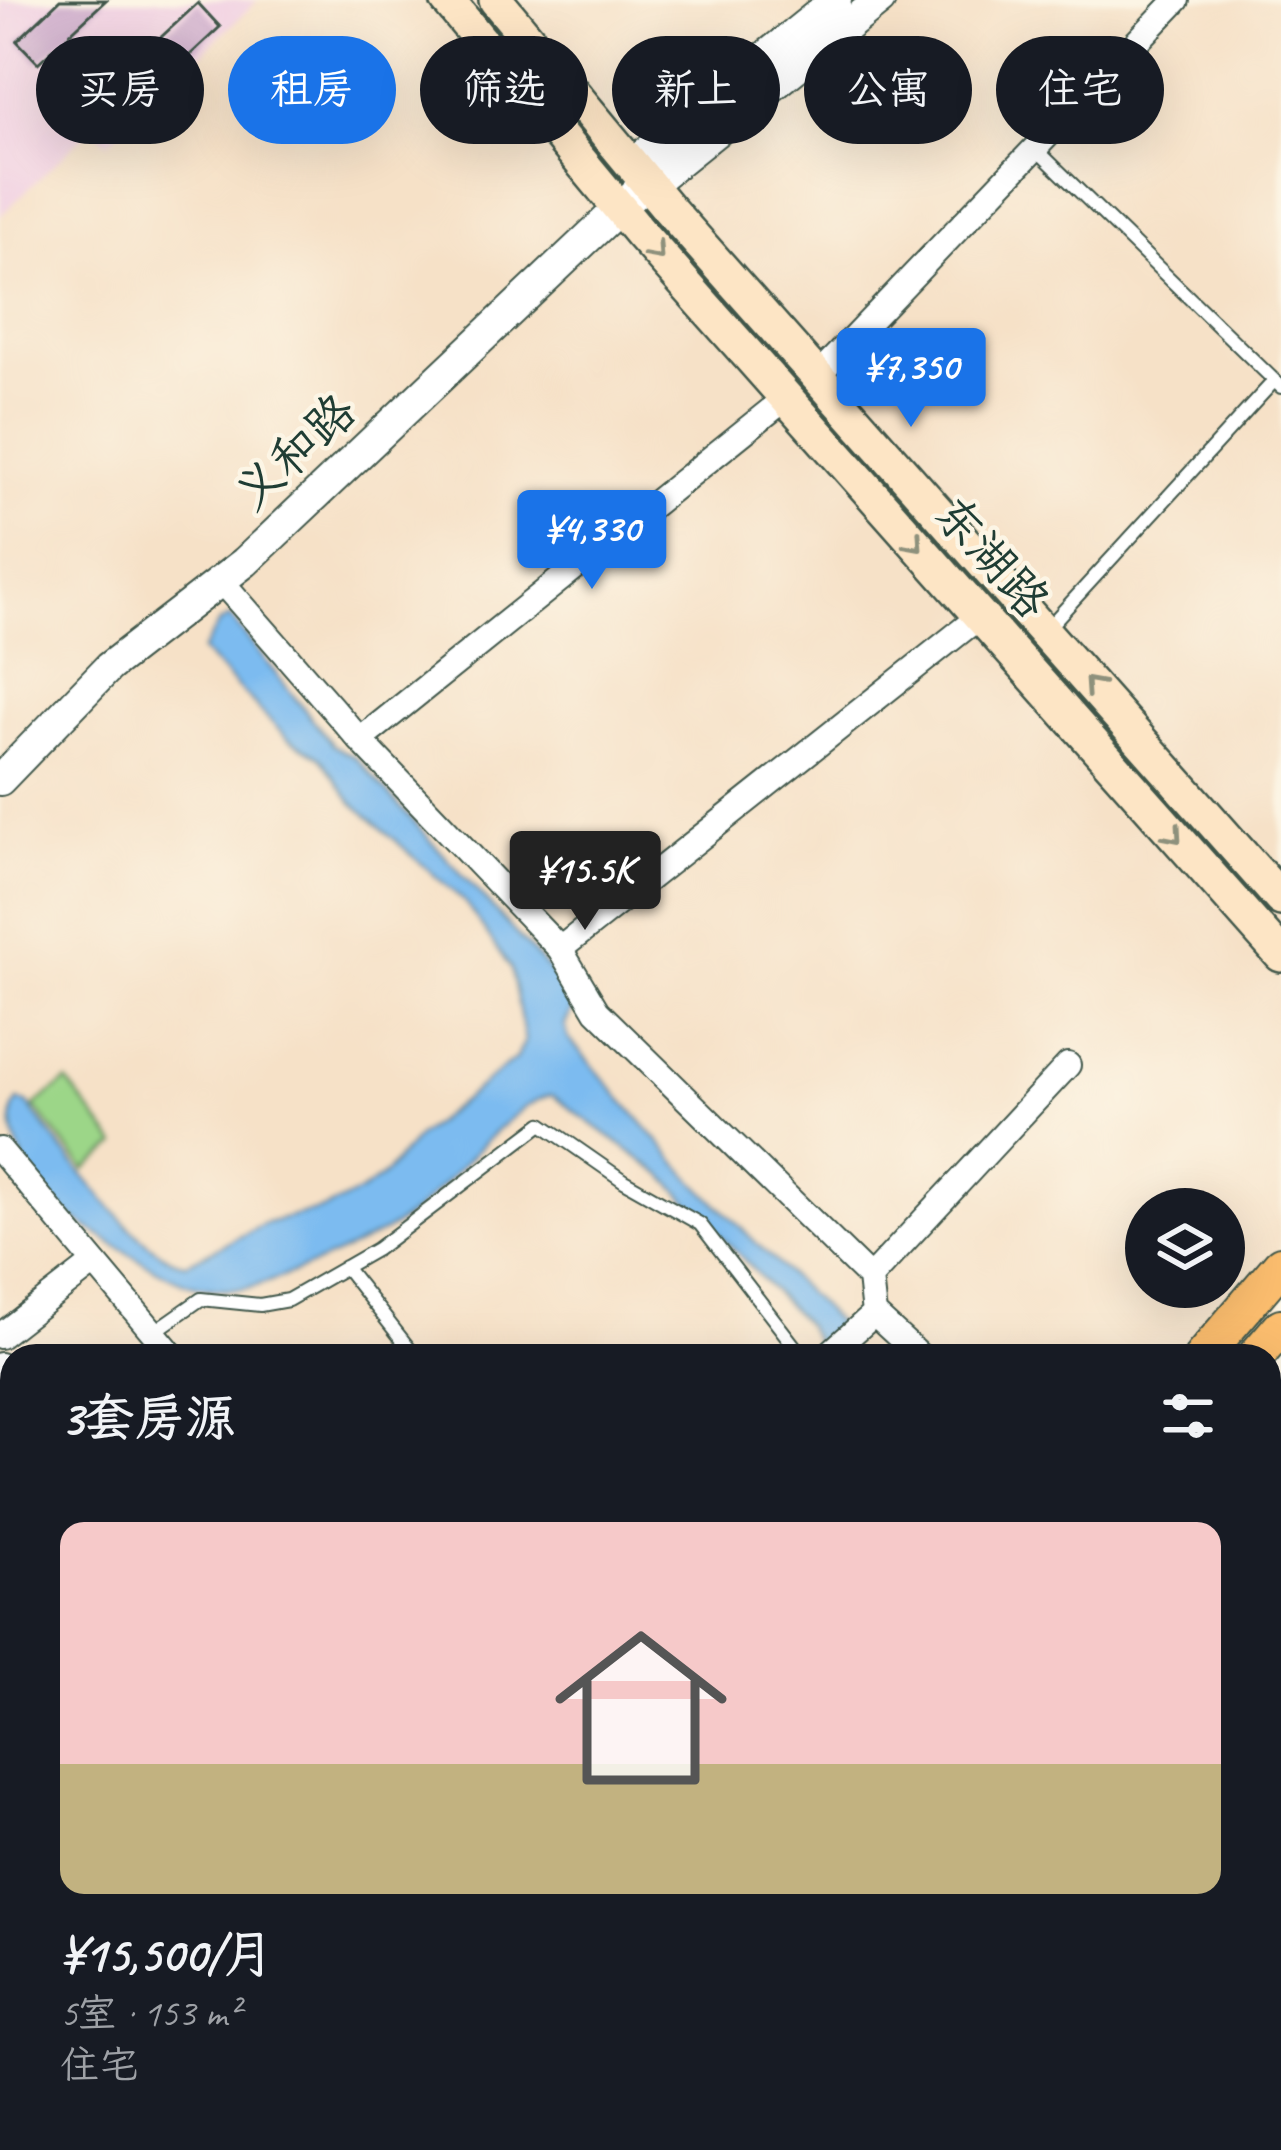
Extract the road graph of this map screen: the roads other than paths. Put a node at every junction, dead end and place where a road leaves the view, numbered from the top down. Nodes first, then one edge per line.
1 (447, 0) edge
2 (496, 0) edge
3 (836, 0) edge
4 (880, 0) edge
5 (1177, 0) edge
6 (1034, 147) junction
7 (642, 177) junction
8 (620, 208) junction
9 (818, 376) junction
10 (1278, 384) edge
11 (787, 398) junction
12 (222, 582) junction
13 (980, 616) junction
14 (1044, 632) junction
15 (360, 740) junction
16 (0, 780) edge
17 (1281, 898) edge
18 (560, 949) junction
19 (1281, 955) edge
20 (1068, 1065) dead end
21 (0, 1150) edge
22 (93, 1264) junction
23 (1281, 1265) edge
24 (346, 1267) junction
25 (870, 1278) junction
26 (874, 1314) junction
27 (153, 1332) junction
28 (0, 1336) edge
29 (163, 1344) edge
30 (406, 1344) edge
31 (793, 1344) edge
32 (840, 1344) edge
33 (907, 1344) edge
34 (1214, 1344) edge

1 - 8 main road, 东湖路
2 - 7 main road, 东湖路
3 - 7 street
4 - 7 street
5 - 6 street
6 - 9 street
6 - 10 lane
7 - 8 street, 义和路
7 - 9 main road, 东湖路
8 -> 11 main road, 东湖路
8 - 12 street, 义和路
9 - 14 main road, 东湖路
10 - 14 lane
11 -> 13 main road, 东湖路
11 - 15 street
12 - 15 street
12 - 16 street, 义和路
13 - 18 street
13 -> 19 main road, 东湖路
17 -> 14 main road, 东湖路
15 - 18 street
18 - 25 street
20 - 25 street
21 - 22 street
22 - 27 street
22 - 28 street
23 - 34 main road
24 - 27 lane
24 - 30 lane
24 - 31 lane
25 - 26 street
26 - 32 street
26 - 33 street
27 - 29 street

